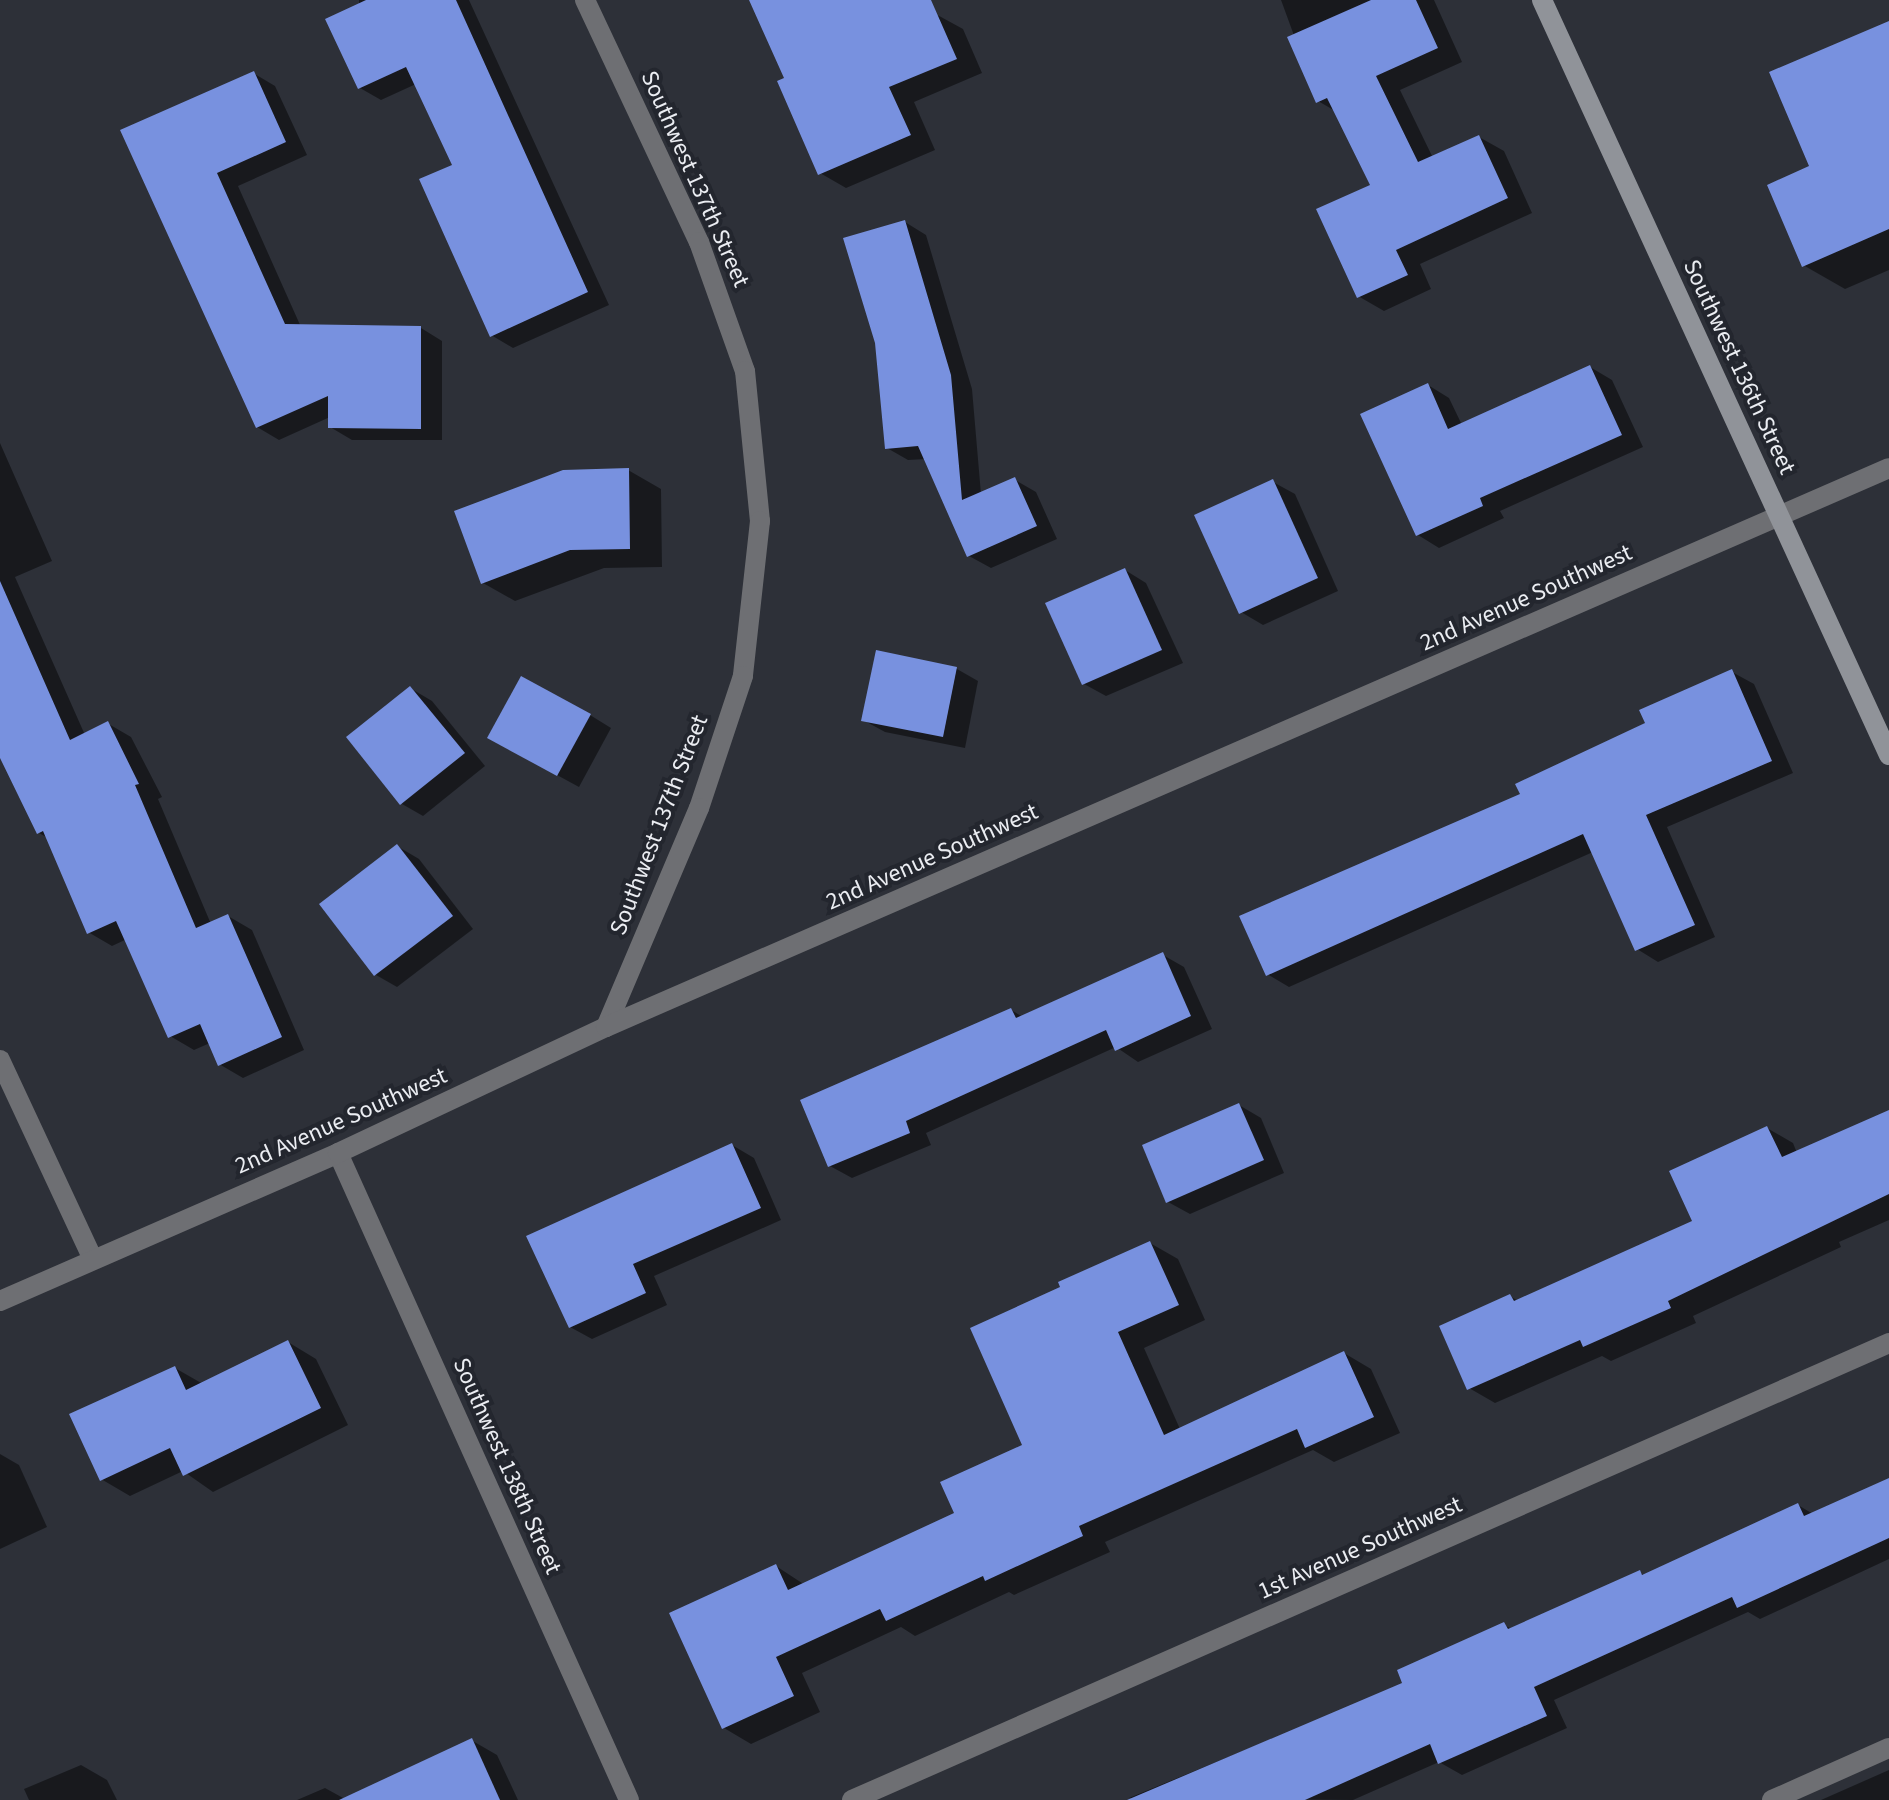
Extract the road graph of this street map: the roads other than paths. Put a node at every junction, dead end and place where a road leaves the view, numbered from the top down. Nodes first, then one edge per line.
1 (585, 0) edge
2 (1542, 0) edge
3 (1889, 468) edge
4 (1779, 516) junction
5 (1889, 755) edge
6 (606, 1027) junction
7 (0, 1060) edge
8 (338, 1153) junction
9 (93, 1259) junction
10 (0, 1301) edge
11 (1889, 1343) edge
12 (1889, 1748) edge
13 (629, 1800) edge
14 (852, 1800) edge
15 (1772, 1800) edge

1 - 6 street, Southwest 137th Street
2 - 4 street, Southwest 136th Street
3 - 4 street, 2nd Avenue Southwest
4 - 5 street, Southwest 136th Street
4 - 6 street, 2nd Avenue Southwest
6 - 8 street, 2nd Avenue Southwest
7 - 9 street
8 - 9 street, 2nd Avenue Southwest
8 - 13 street, Southwest 138th Street
9 - 10 street, 2nd Avenue Southwest
11 - 14 street, 1st Avenue Southwest
12 - 15 street

